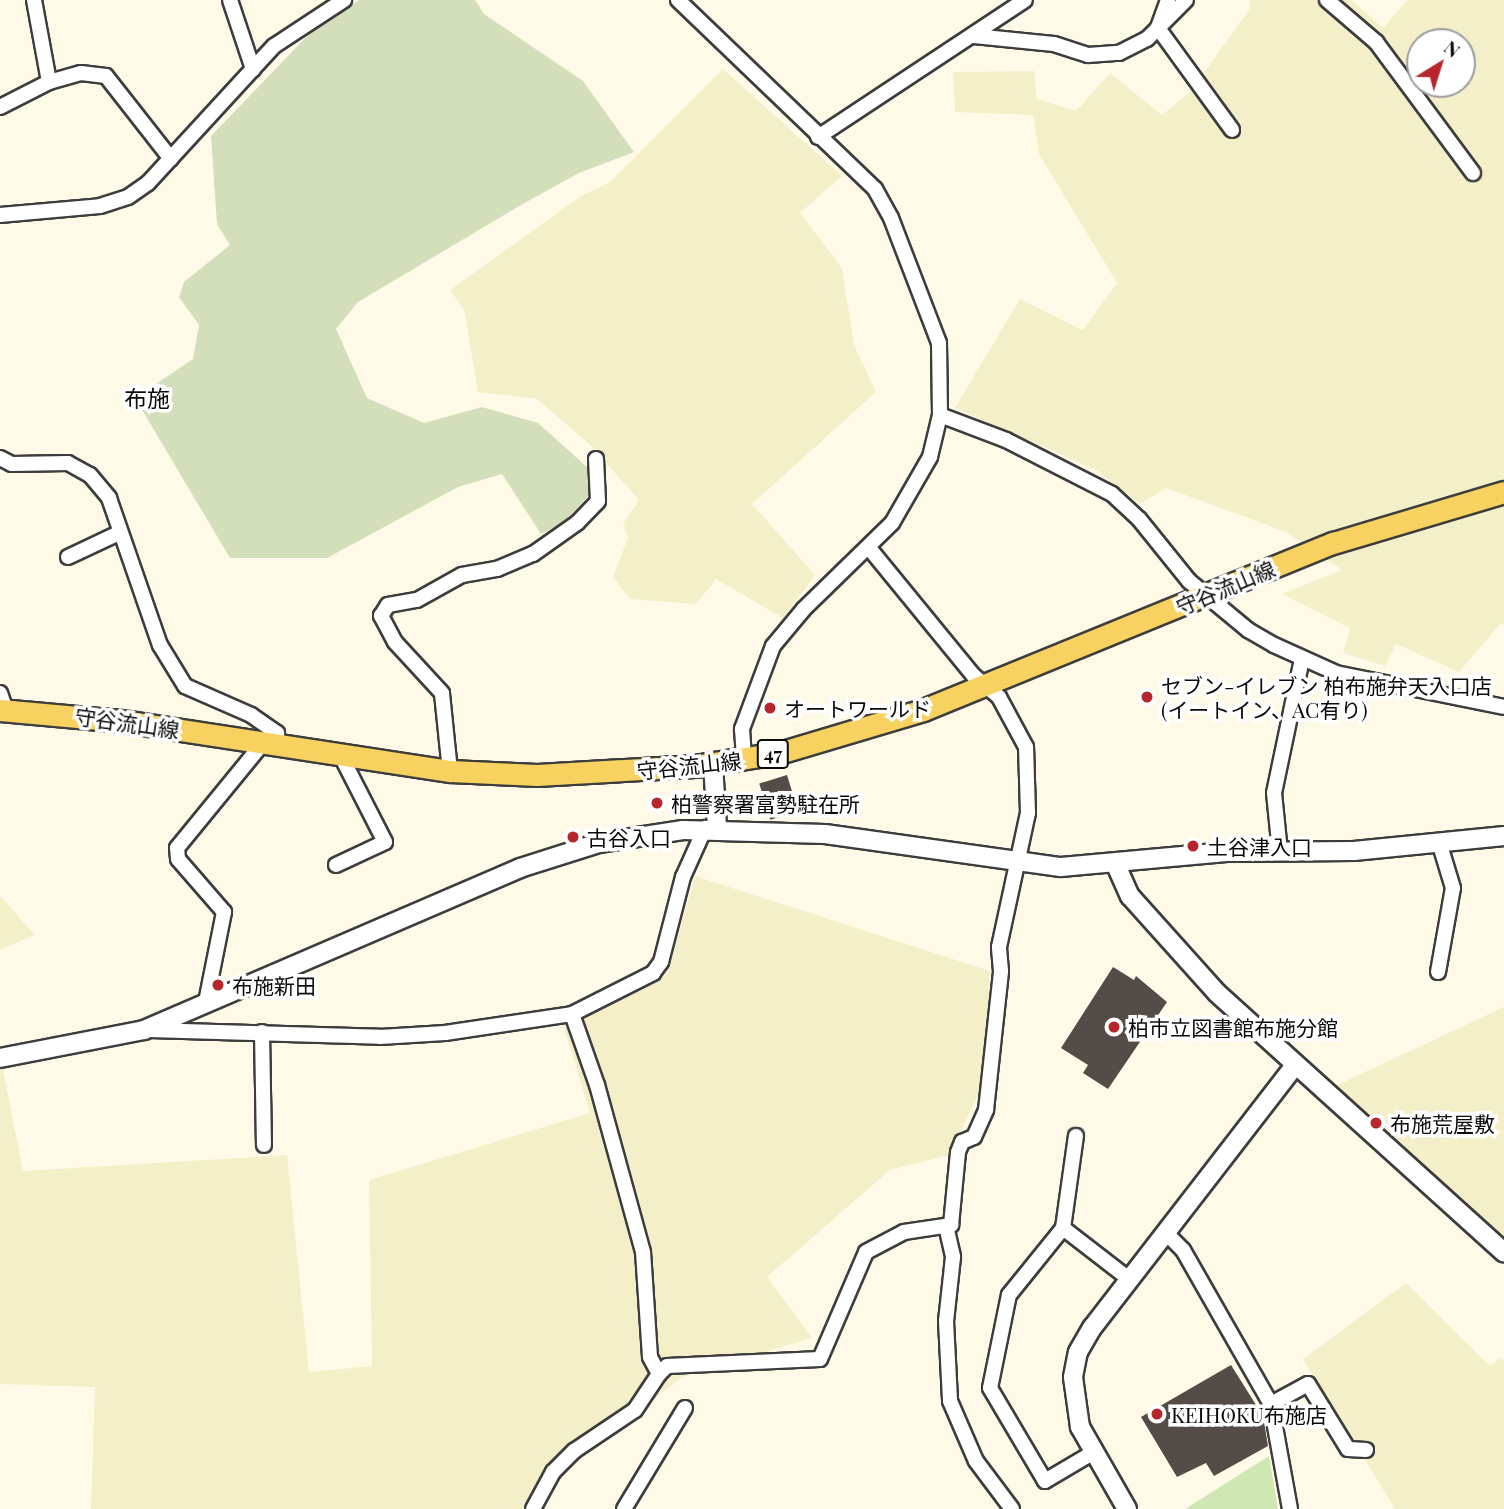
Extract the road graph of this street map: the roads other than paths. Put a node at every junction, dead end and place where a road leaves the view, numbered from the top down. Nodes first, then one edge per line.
1 (34, 0) edge
2 (230, 0) edge
3 (344, 0) edge
4 (678, 0) edge
5 (1025, 0) edge
6 (1168, 0) edge
7 (1186, 0) edge
8 (1327, 0) edge
9 (1158, 28) junction
10 (974, 36) junction
11 (253, 69) junction
12 (49, 82) junction
13 (0, 107) edge
14 (1232, 130) dead end
15 (818, 137) junction
16 (171, 159) junction
17 (1473, 173) dead end
18 (1, 213) edge
19 (940, 415) junction
20 (0, 458) edge
21 (596, 459) dead end
22 (1504, 492) edge
23 (119, 533) junction
24 (869, 548) junction
25 (68, 557) dead end
26 (1205, 595) junction
27 (1302, 660) junction
28 (986, 687) junction
29 (2, 704) edge
30 (1504, 707) edge
31 (269, 744) junction
32 (341, 756) junction
33 (744, 759) junction
34 (713, 764) junction
35 (450, 771) junction
36 (711, 828) junction
37 (1504, 836) edge
38 (1439, 842) junction
39 (1280, 852) junction
40 (1015, 861) junction
41 (1116, 865) junction
42 (336, 866) dead end
43 (1438, 972) dead end
44 (206, 1002) junction
45 (572, 1014) junction
46 (144, 1030) junction
47 (262, 1032) junction
48 (0, 1058) edge
49 (1295, 1065) junction
50 (1076, 1136) dead end
51 (264, 1145) dead end
52 (946, 1226) junction
53 (1063, 1228) junction
54 (1166, 1232) junction
55 (1504, 1252) edge
56 (1129, 1279) junction
57 (659, 1374) junction
58 (1271, 1404) junction
59 (685, 1408) dead end
60 (1366, 1450) dead end
61 (1094, 1452) junction
62 (533, 1509) edge
63 (624, 1509) edge
64 (1012, 1509) edge
65 (1127, 1509) edge
66 (1290, 1509) edge

1 - 12 street
2 - 11 street
3 - 11 street
4 - 15 street
5 - 10 street
6 - 9 street
7 - 9 street
8 - 17 street
9 - 10 street
9 - 14 street
10 - 15 street
11 - 16 street
12 - 13 street
12 - 16 street
15 - 19 street
16 - 18 street
19 - 24 street
19 - 26 street
20 - 23 street
21 - 35 street
22 - 26 main road, 守谷流山線 / 47
23 - 25 street
23 - 31 street
24 - 28 street
24 - 33 street
26 - 27 street
26 - 28 main road, 守谷流山線 / 47
27 - 30 street
27 - 39 street
28 - 33 main road, 守谷流山線 / 47
28 - 40 street
29 - 31 main road, 守谷流山線 / 47
31 - 32 main road, 守谷流山線 / 47
31 - 44 street
32 - 35 main road, 守谷流山線 / 47
32 - 42 street
33 - 34 main road, 守谷流山線 / 47
34 - 35 main road, 守谷流山線 / 47
34 - 36 street
36 - 40 street
36 - 44 street
36 - 45 street
37 - 38 street
38 - 39 street
38 - 43 street
39 - 41 street
40 - 41 street
40 - 52 street
41 - 49 street
44 - 46 street
45 - 47 street
45 - 57 street
46 - 47 street
46 - 48 street
47 - 51 street
49 - 54 street
49 - 55 street
50 - 53 street
52 - 57 street
52 - 64 street
53 - 56 street
53 - 61 street
54 - 56 street
54 - 58 street
56 - 61 street
57 - 62 street
58 - 60 street
58 - 66 street
59 - 63 street
61 - 65 street

